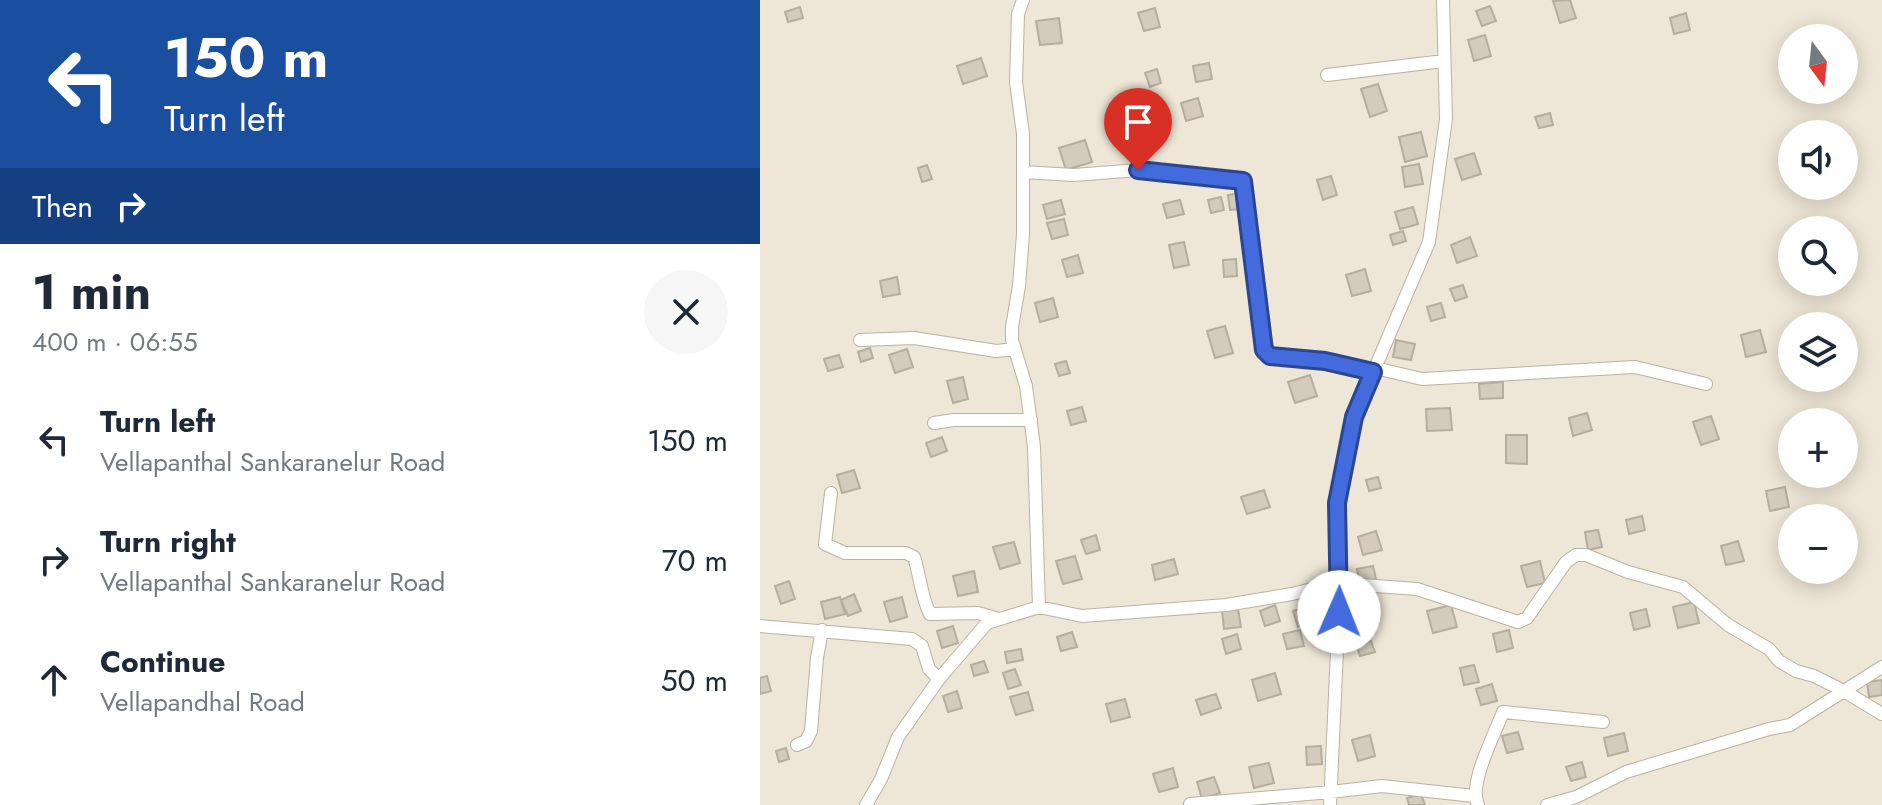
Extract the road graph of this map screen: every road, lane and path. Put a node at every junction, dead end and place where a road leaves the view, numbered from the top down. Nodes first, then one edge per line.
1 (1023, 0) edge
2 (1443, 0) edge
3 (1444, 61) junction
4 (1327, 75) dead end
5 (1023, 172) junction
6 (860, 340) dead end
7 (1015, 349) junction
8 (1374, 370) junction
9 (1706, 384) dead end
10 (1031, 420) junction
11 (934, 423) dead end
12 (831, 493) dead end
13 (1340, 584) junction
14 (1039, 607) junction
15 (1000, 620) junction
16 (760, 626) edge
17 (822, 630) junction
18 (1882, 667) edge
19 (939, 679) junction
20 (1844, 691) junction
21 (1882, 714) edge
22 (1603, 722) dead end
23 (797, 745) dead end
24 (1330, 799) edge
25 (1476, 800) edge
26 (1190, 804) edge
27 (866, 805) edge
28 (1547, 805) edge

1 - 5 street
2 - 3 street
3 - 4 street
3 - 8 street
5 - 7 street
5 - 8 street
6 - 7 street
7 - 10 street
8 - 9 street
8 - 13 street
10 - 11 street
10 - 14 street
12 - 15 street
13 - 14 street
13 - 20 street
13 - 24 street
14 - 15 street
15 - 19 street
16 - 17 street
17 - 19 street
17 - 23 street
18 - 20 street
19 - 27 street
20 - 21 street
20 - 28 street
22 - 25 street
24 - 25 street
24 - 26 street

